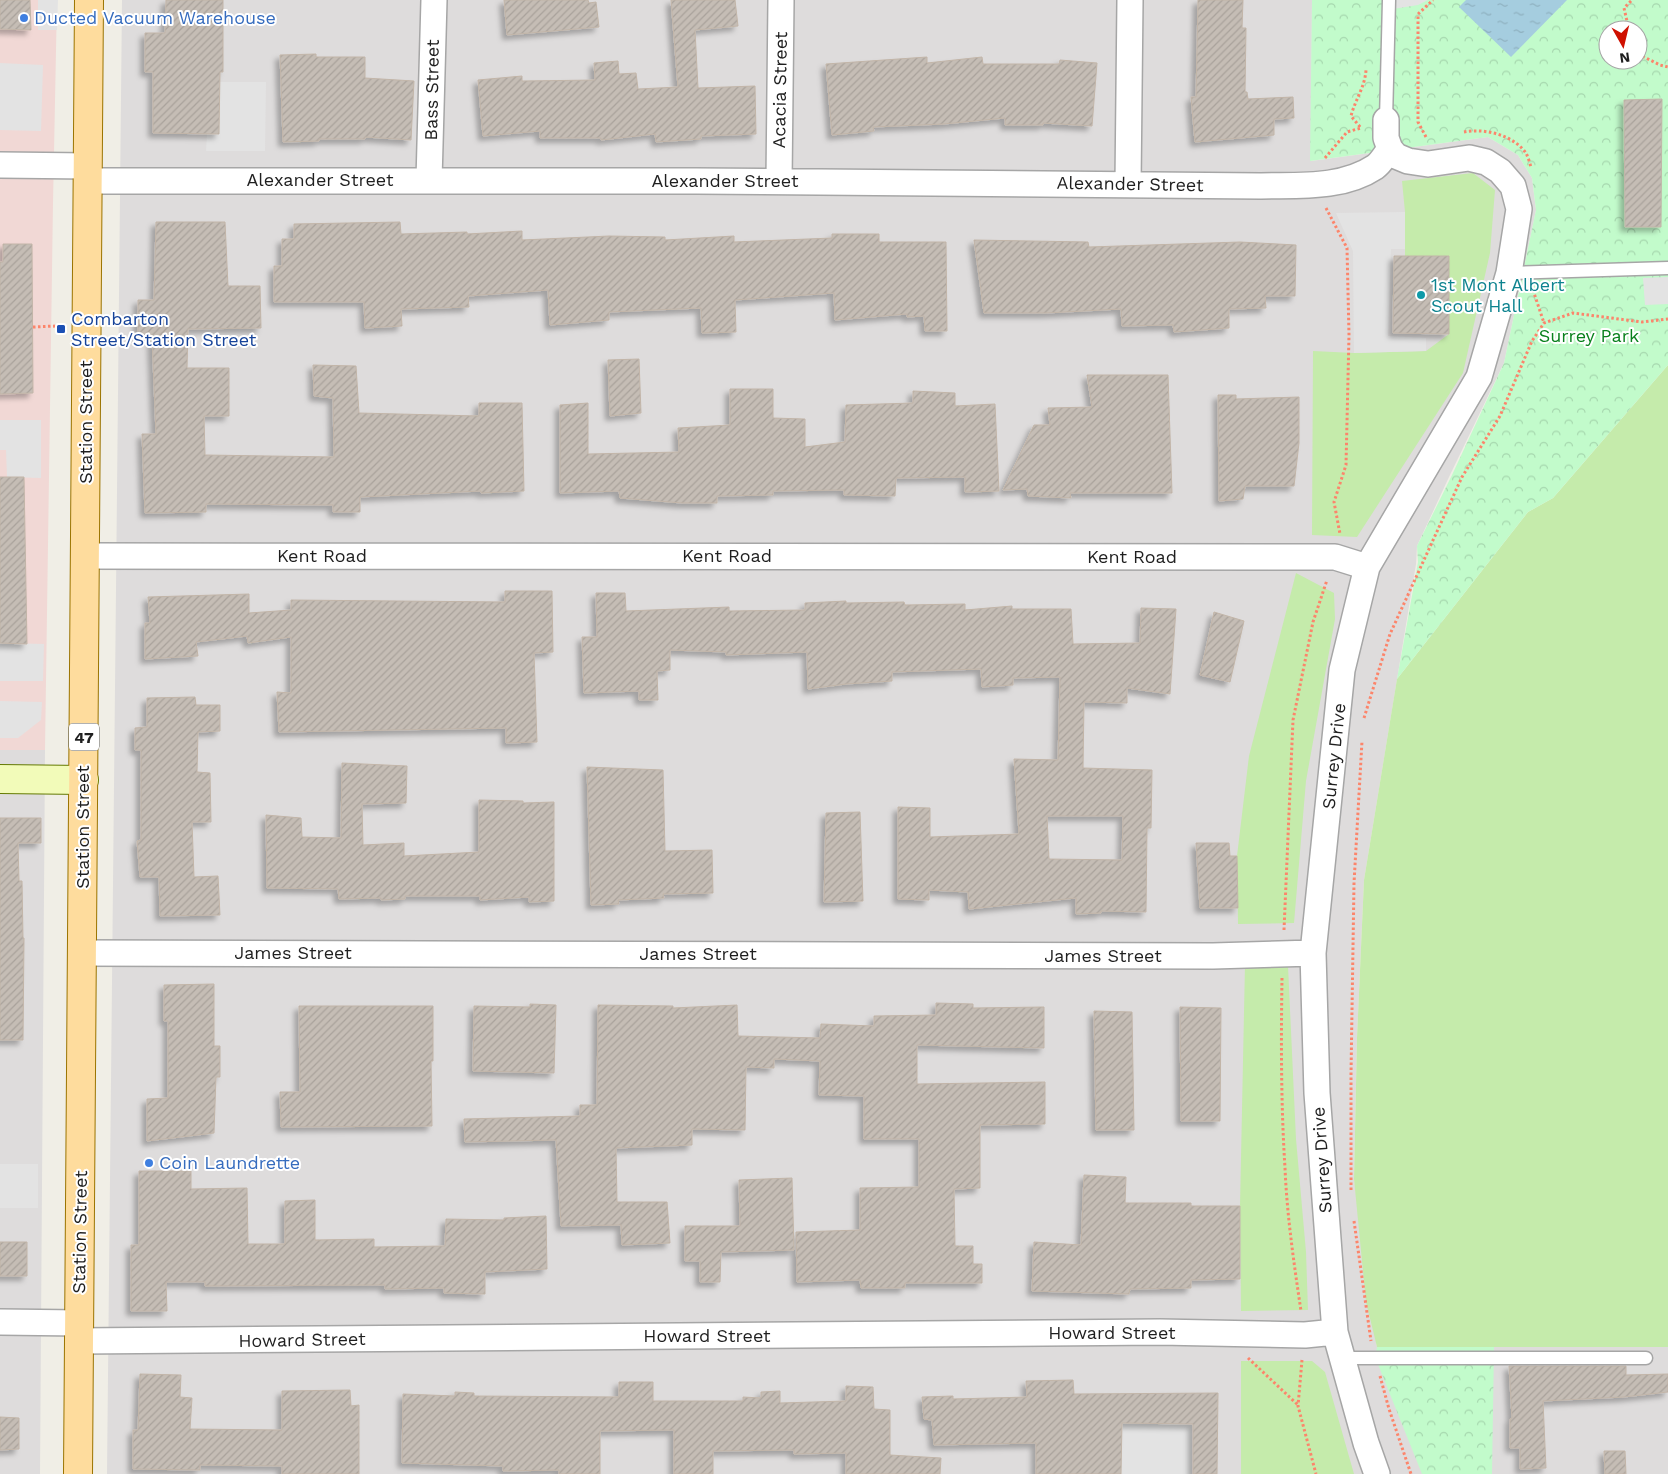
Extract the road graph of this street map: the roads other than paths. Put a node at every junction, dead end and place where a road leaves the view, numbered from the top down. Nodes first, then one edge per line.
1 (89, 0) edge
2 (434, 0) edge
3 (781, 0) edge
4 (1130, 0) edge
5 (1389, 0) edge
6 (1386, 120) joint
7 (1399, 155) junction
8 (0, 165) edge
9 (87, 174) junction
10 (429, 180) junction
11 (779, 181) junction
12 (1128, 184) junction
13 (1668, 268) edge
14 (1509, 273) junction
15 (84, 556) junction
16 (1367, 567) junction
17 (0, 778) edge
18 (84, 780) junction
19 (83, 953) junction
20 (1313, 953) junction
21 (0, 1322) edge
22 (79, 1332) junction
23 (1335, 1332) junction
24 (1342, 1358) junction
25 (1646, 1358) dead end
26 (78, 1474) edge
27 (1377, 1474) edge

1 - 9 main road, Station Street / 47
2 - 10 street, Bass Street
3 - 11 street, Acacia Street
4 - 12 street
5 - 6 lane
6 - 7 street
7 - 12 street, Alexander Street
7 - 14 street, Surrey Drive
8 - 9 street, Alexander Street
9 - 10 street, Alexander Street
9 - 15 main road, Station Street / 47
10 - 11 street, Alexander Street
11 - 12 street, Alexander Street
13 - 14 lane
14 - 16 street, Surrey Drive
15 - 16 street, Kent Road
15 - 18 main road, Station Street / 47
16 - 20 street, Surrey Drive
17 - 18 street
18 - 19 main road, Station Street / 47
19 - 20 street, James Street
19 - 22 main road, Station Street / 47
20 - 23 street, Surrey Drive
21 - 22 street, Howard Street
22 - 23 street, Howard Street
22 - 26 main road, Station Street / 47
23 - 24 street, Surrey Drive
24 - 25 lane
24 - 27 street, Surrey Drive

